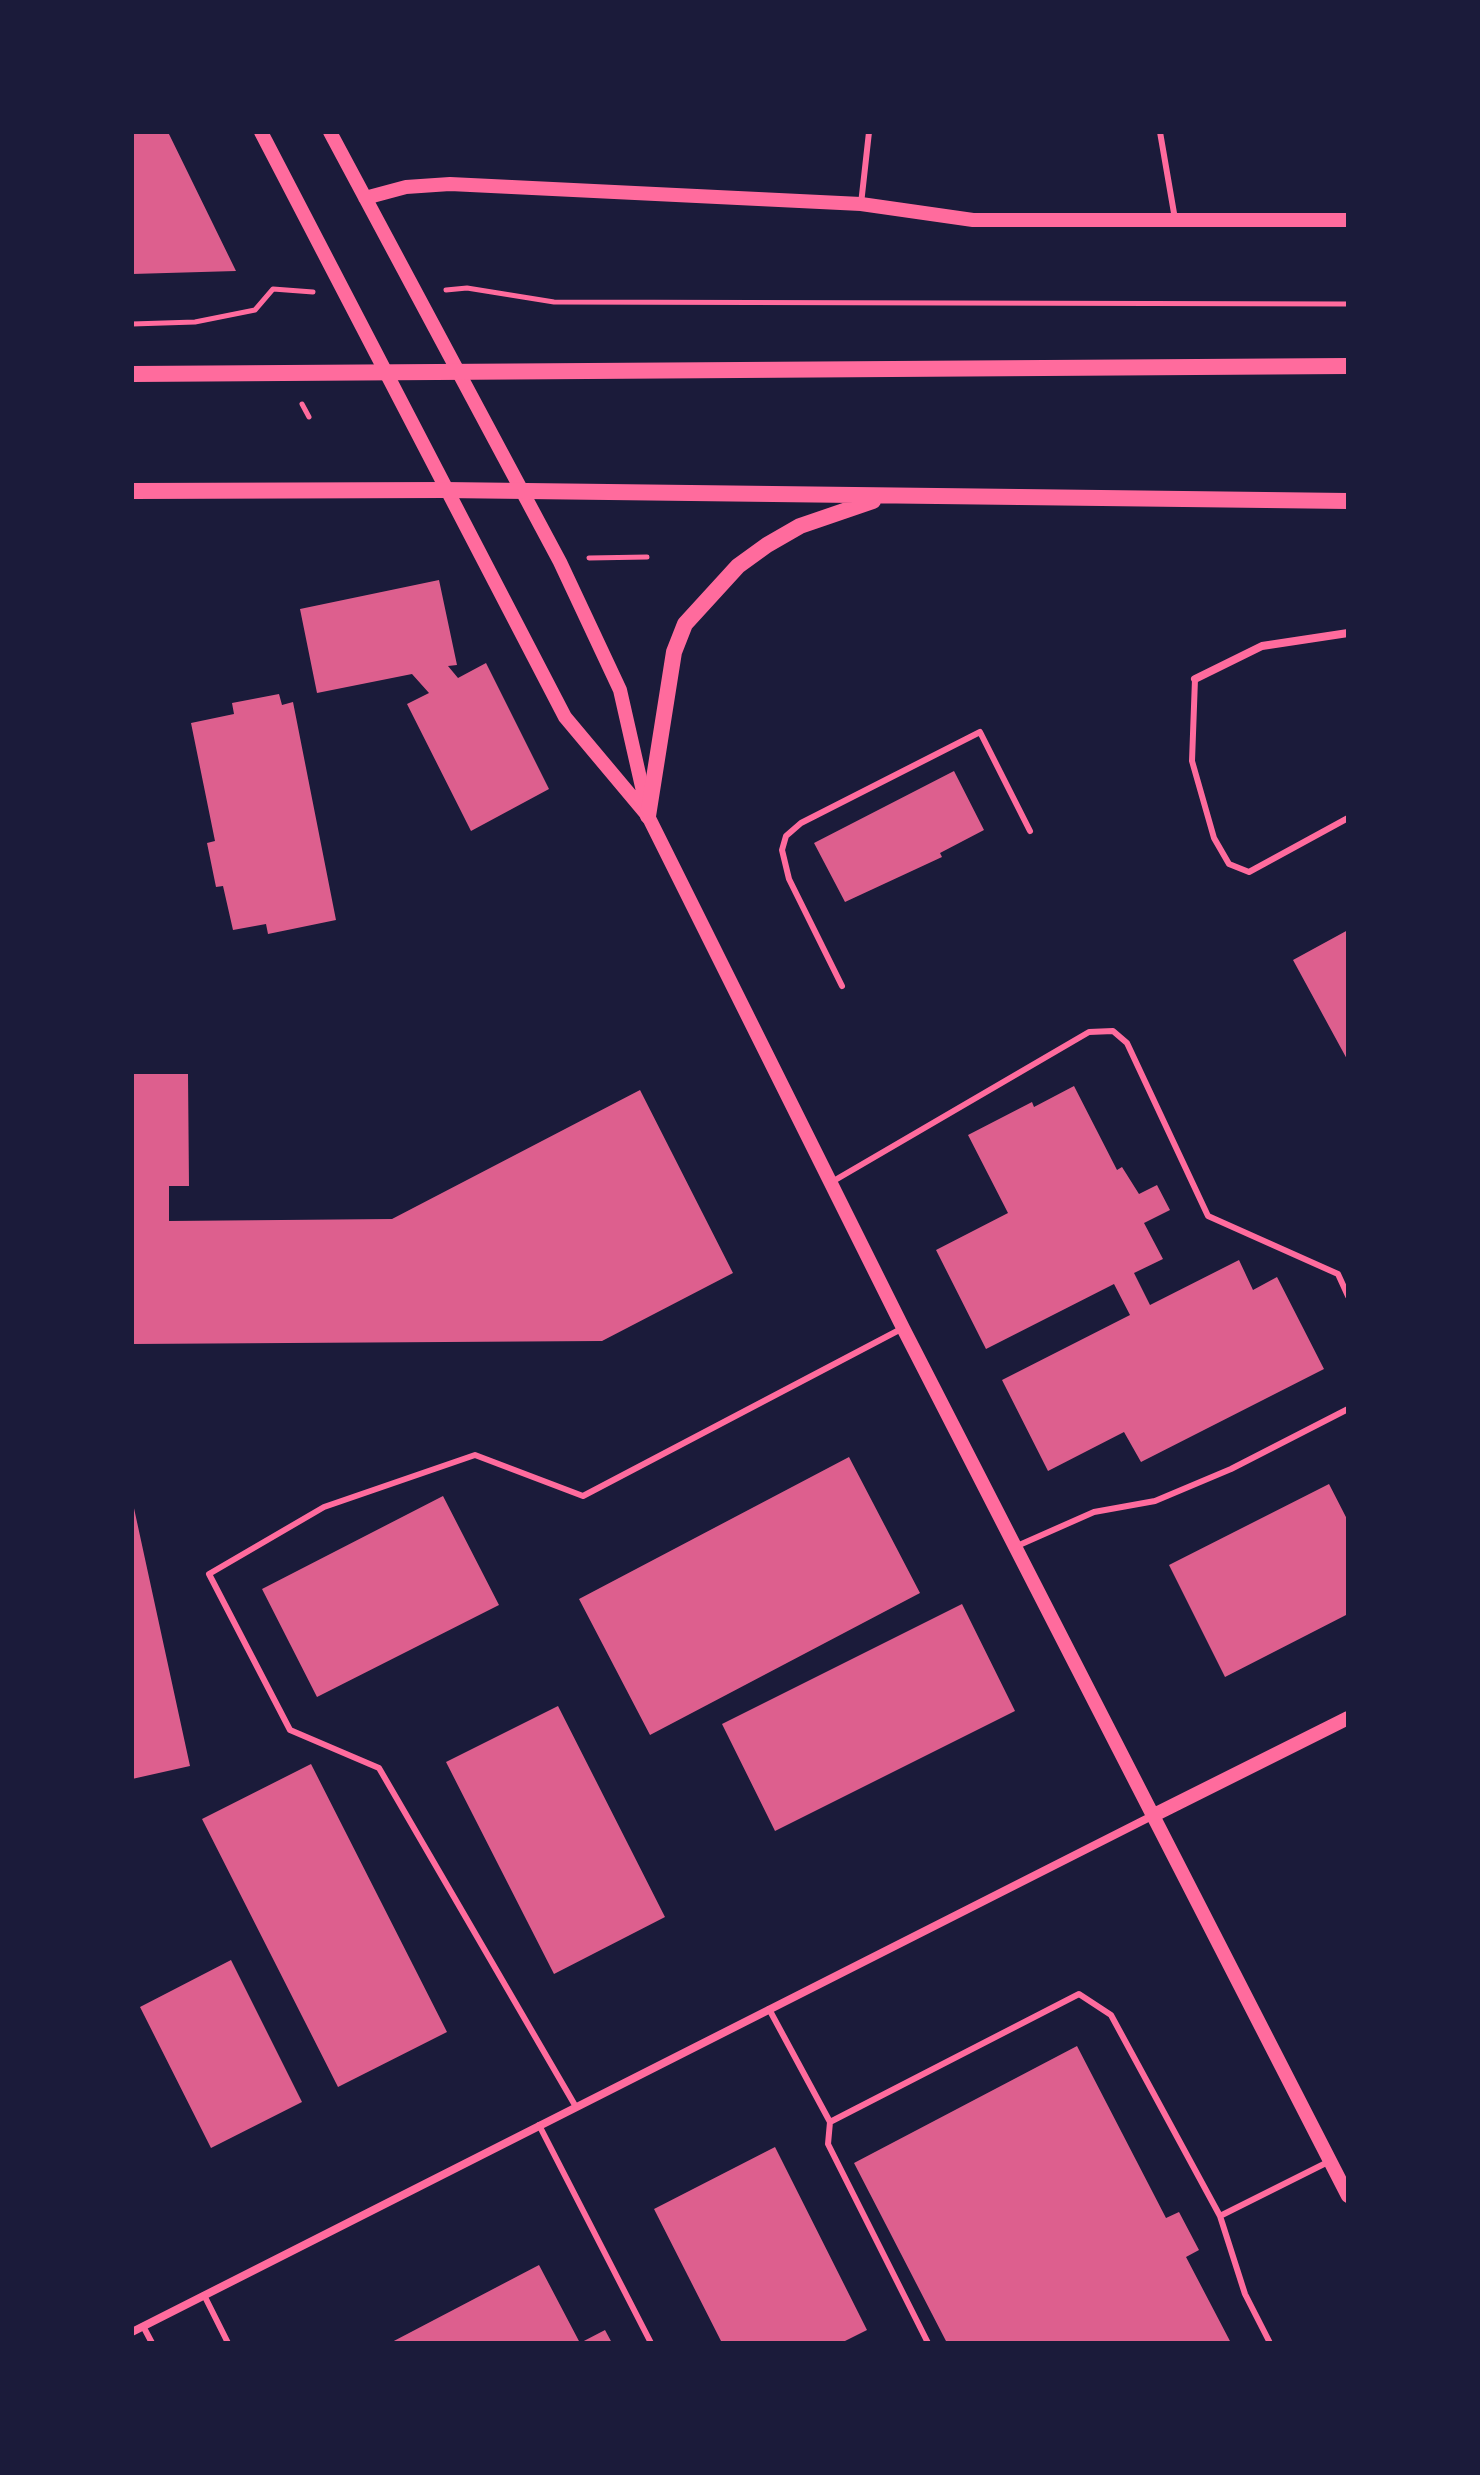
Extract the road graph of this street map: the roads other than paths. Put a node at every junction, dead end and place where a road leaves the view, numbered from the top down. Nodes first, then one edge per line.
1 (261, 132) edge
2 (330, 132) edge
3 (869, 132) edge
4 (1160, 132) edge
5 (365, 198) junction
6 (861, 204) junction
7 (1175, 219) junction
8 (1348, 220) edge
9 (1348, 366) edge
10 (456, 370) junction
11 (386, 372) junction
12 (132, 374) edge
13 (444, 490) junction
14 (132, 491) edge
15 (522, 492) junction
16 (903, 495) junction
17 (1348, 501) edge
18 (1348, 633) edge
19 (1195, 679) joint
20 (648, 816) junction
21 (1348, 818) edge
22 (1030, 831) dead end
23 (842, 986) dead end
24 (830, 1183) junction
25 (1348, 1296) edge
26 (903, 1328) junction
27 (1348, 1409) edge
28 (1016, 1547) junction
29 (1348, 1718) edge
30 (1152, 1816) junction
31 (769, 2009) junction
32 (576, 2107) junction
33 (830, 2122) junction
34 (539, 2125) junction
35 (1330, 2161) junction
36 (1348, 2196) edge
37 (1220, 2216) junction
38 (204, 2295) junction
39 (143, 2326) junction
40 (132, 2332) edge
41 (152, 2343) edge
42 (228, 2343) edge
43 (651, 2343) edge
44 (928, 2343) edge
45 (1270, 2343) edge

1 - 11 street
2 - 5 street
3 - 6 lane
4 - 7 lane
5 - 6 street
5 - 10 street
6 - 7 street
7 - 8 street
9 - 10 main road
10 - 11 main road
10 - 15 street
11 - 12 main road
11 - 13 street
13 - 14 main road
13 - 15 main road
13 - 20 street
15 - 16 main road
15 - 20 street
16 - 17 main road
16 - 20 main road
18 - 19 street
19 - 21 lane
20 - 24 street
22 - 23 lane
24 - 25 lane
24 - 26 street
26 - 28 street
26 - 32 lane
27 - 28 lane
28 - 30 street
29 - 30 street
30 - 31 street
30 - 35 street
31 - 32 street
31 - 33 lane
32 - 34 street
33 - 37 lane
33 - 44 lane
34 - 38 street
34 - 43 lane
35 - 36 street
35 - 37 lane
37 - 45 lane
38 - 39 street
38 - 42 lane
39 - 40 street
39 - 41 lane

